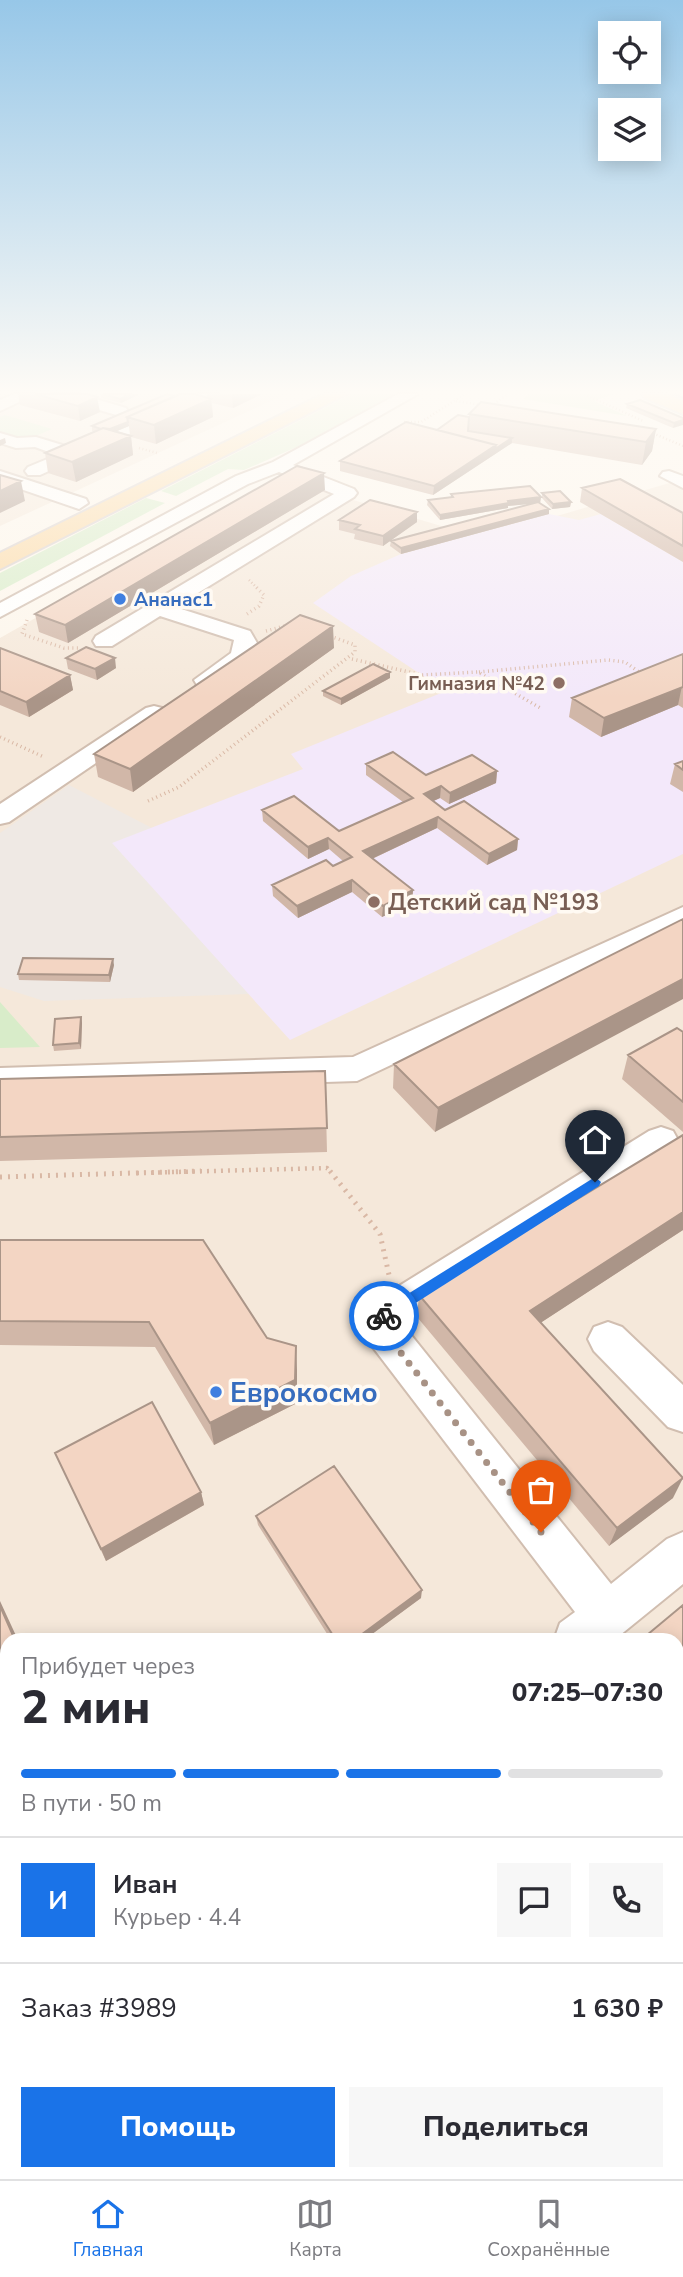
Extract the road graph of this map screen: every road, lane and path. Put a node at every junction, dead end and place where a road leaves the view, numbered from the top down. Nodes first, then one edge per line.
1 (58, 496) edge
2 (94, 496) edge
3 (133, 496) edge
4 (213, 496) edge
5 (345, 496) edge
6 (79, 503) junction
7 (0, 541) edge
8 (0, 562) edge
9 (233, 563) junction
10 (160, 609) junction
11 (0, 611) edge
12 (27, 620) dead end
13 (291, 625) edge
14 (233, 633) junction
15 (328, 635) dead end
16 (104, 641) joint
17 (352, 659) dead end
18 (639, 671) edge
19 (478, 672) junction
20 (542, 709) dead end
21 (0, 737) edge
22 (71, 769) junction
23 (148, 801) dead end
24 (0, 816) edge
25 (683, 916) edge
26 (0, 1080) edge
27 (661, 1140) dead end
28 (0, 1177) edge
29 (380, 1234) dead end
30 (607, 1339) dead end
31 (683, 1413) edge
32 (683, 1555) edge
33 (592, 1628) edge

1 - 6 street
2 - 6 main road
3 - 8 main road
4 - 11 street
5 - 9 street
6 - 7 main road
9 - 10 street
9 - 14 path
10 - 14 street
10 - 16 street
12 - 16 path
13 - 14 path
14 - 22 street
15 - 23 path
17 - 19 path
18 - 19 path
19 - 20 path
21 - 22 path
22 - 24 street
25 - 26 street
27 - 33 street
28 - 29 path
30 - 31 street
32 - 33 street

